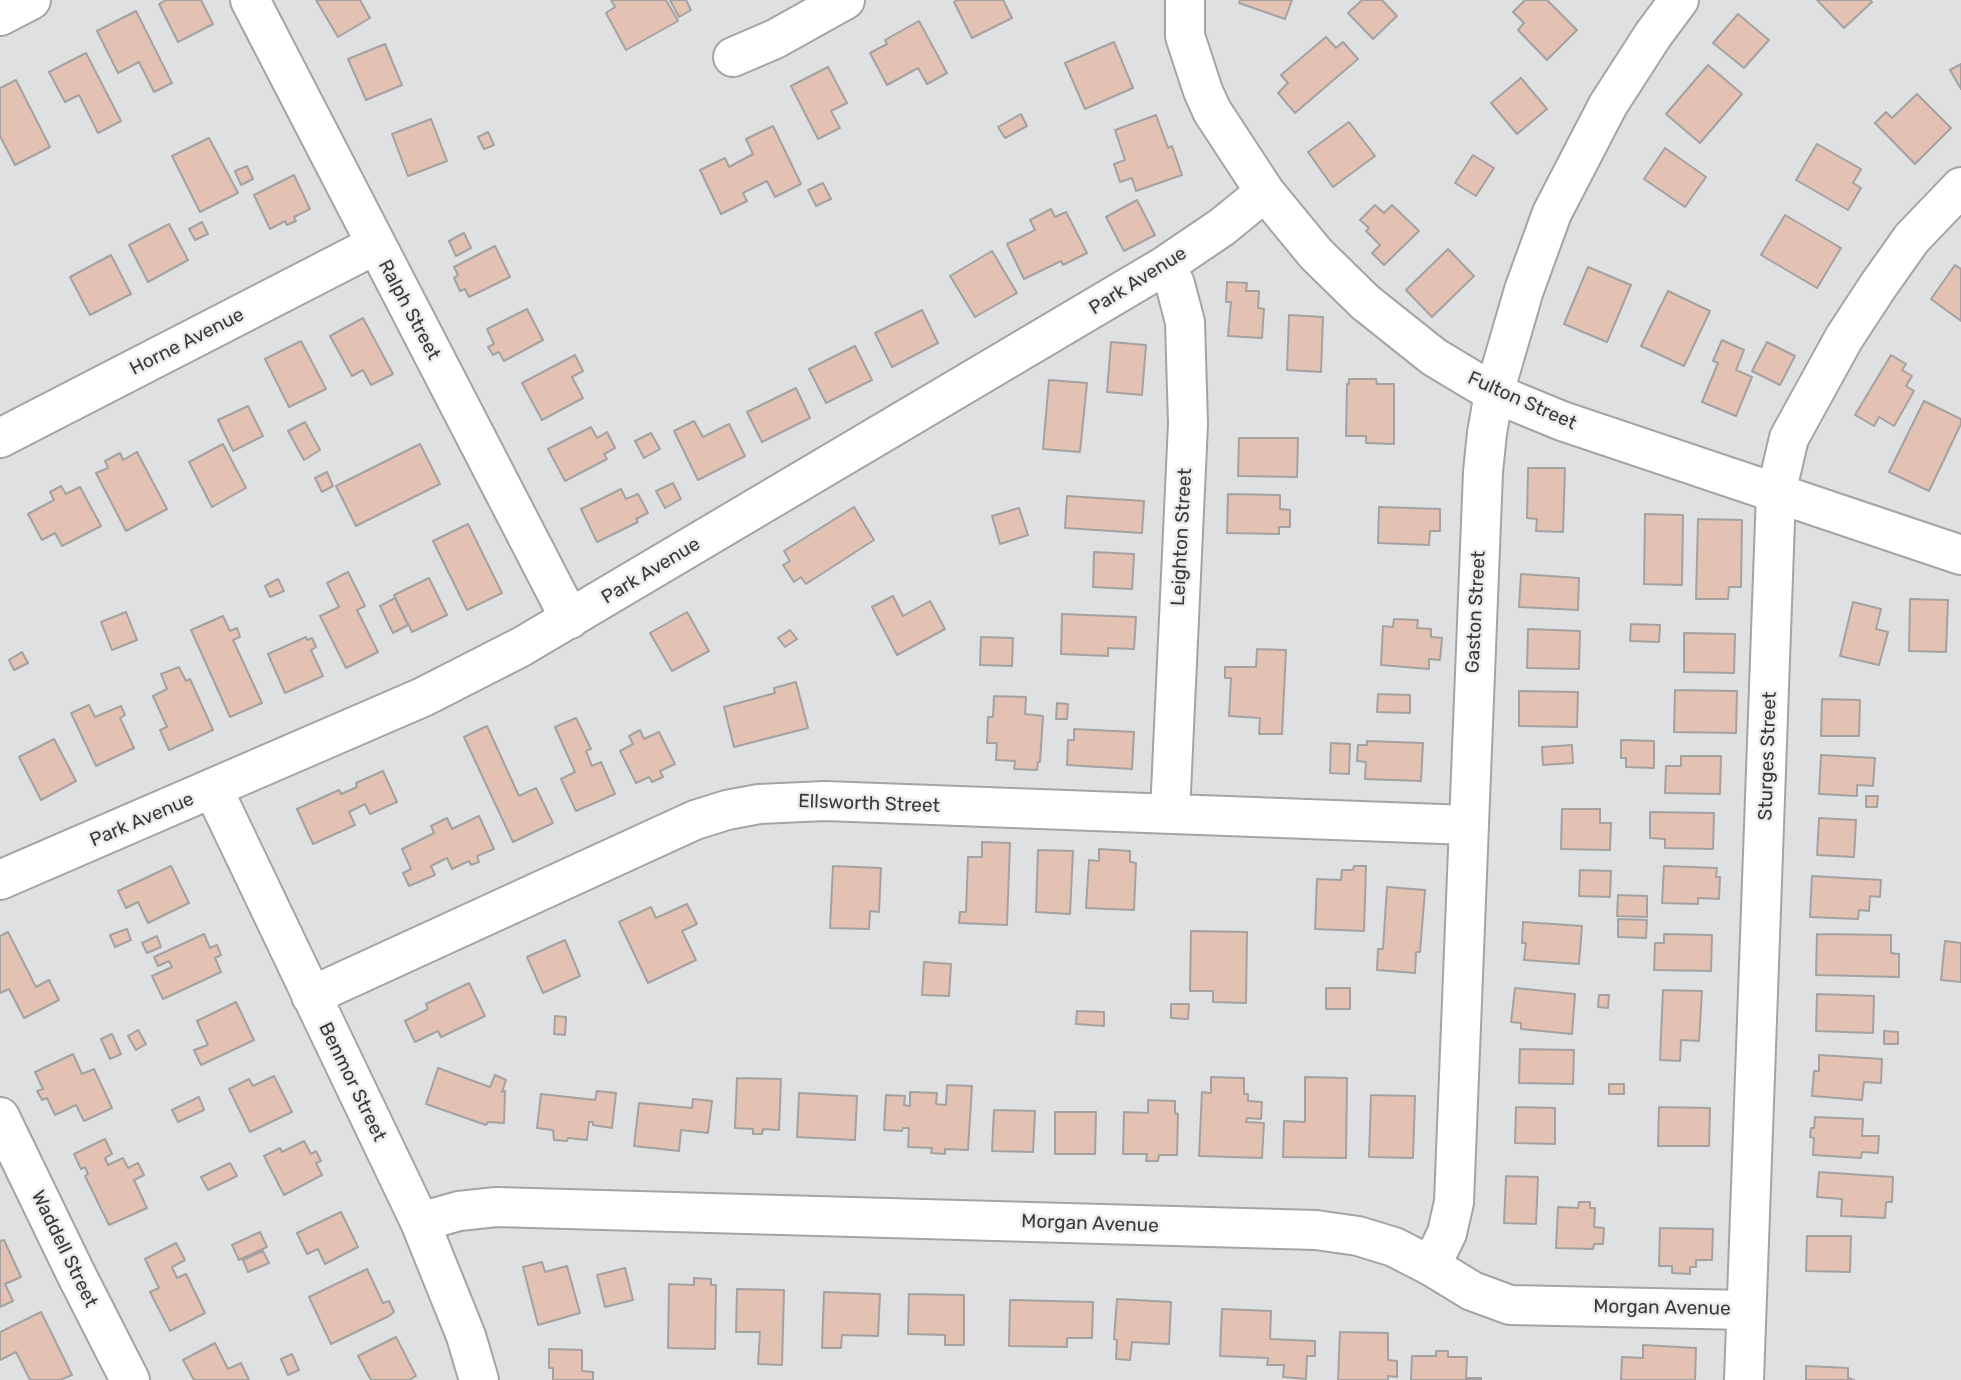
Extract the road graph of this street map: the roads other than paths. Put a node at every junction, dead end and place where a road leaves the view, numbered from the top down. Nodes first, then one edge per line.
1 (31, 0) edge
2 (250, 0) edge
3 (845, 0) edge
4 (1185, 0) edge
5 (1679, 0) edge
6 (0, 16) edge
7 (733, 57) dead end
8 (1961, 187) edge
9 (1265, 192) junction
10 (375, 245) junction
11 (1166, 265) junction
12 (1494, 393) junction
13 (0, 438) edge
14 (1776, 493) junction
15 (1961, 555) edge
16 (570, 619) junction
17 (214, 789) junction
18 (1170, 813) junction
19 (1468, 825) junction
20 (0, 880) edge
21 (311, 996) junction
22 (0, 1117) edge
23 (420, 1222) junction
24 (1431, 1266) junction
25 (1746, 1310) junction
26 (130, 1380) edge
27 (479, 1380) edge
28 (1744, 1380) edge

1 - 6 street
2 - 10 street, Ralph Street
3 - 7 street
4 - 9 street, Fulton Street
5 - 12 street, Gaston Street
8 - 14 street, Sturges Street
9 - 11 street, Park Avenue
9 - 12 street, Fulton Street
10 - 13 street, Horne Avenue
10 - 16 street, Ralph Street
11 - 16 street, Park Avenue
11 - 18 street, Leighton Street
12 - 14 street, Fulton Street
12 - 19 street, Gaston Street
14 - 15 street, Fulton Street
14 - 25 street, Sturges Street
16 - 17 street, Park Avenue
17 - 20 street, Park Avenue
17 - 21 street, Benmor Street
18 - 19 street, Ellsworth Street
18 - 21 street, Ellsworth Street
19 - 24 street, Gaston Street
21 - 23 street, Benmor Street
22 - 26 street, Waddell Street
23 - 24 street, Morgan Avenue
23 - 27 street, Benmor Street
24 - 25 street, Morgan Avenue
25 - 28 street, Sturges Street

